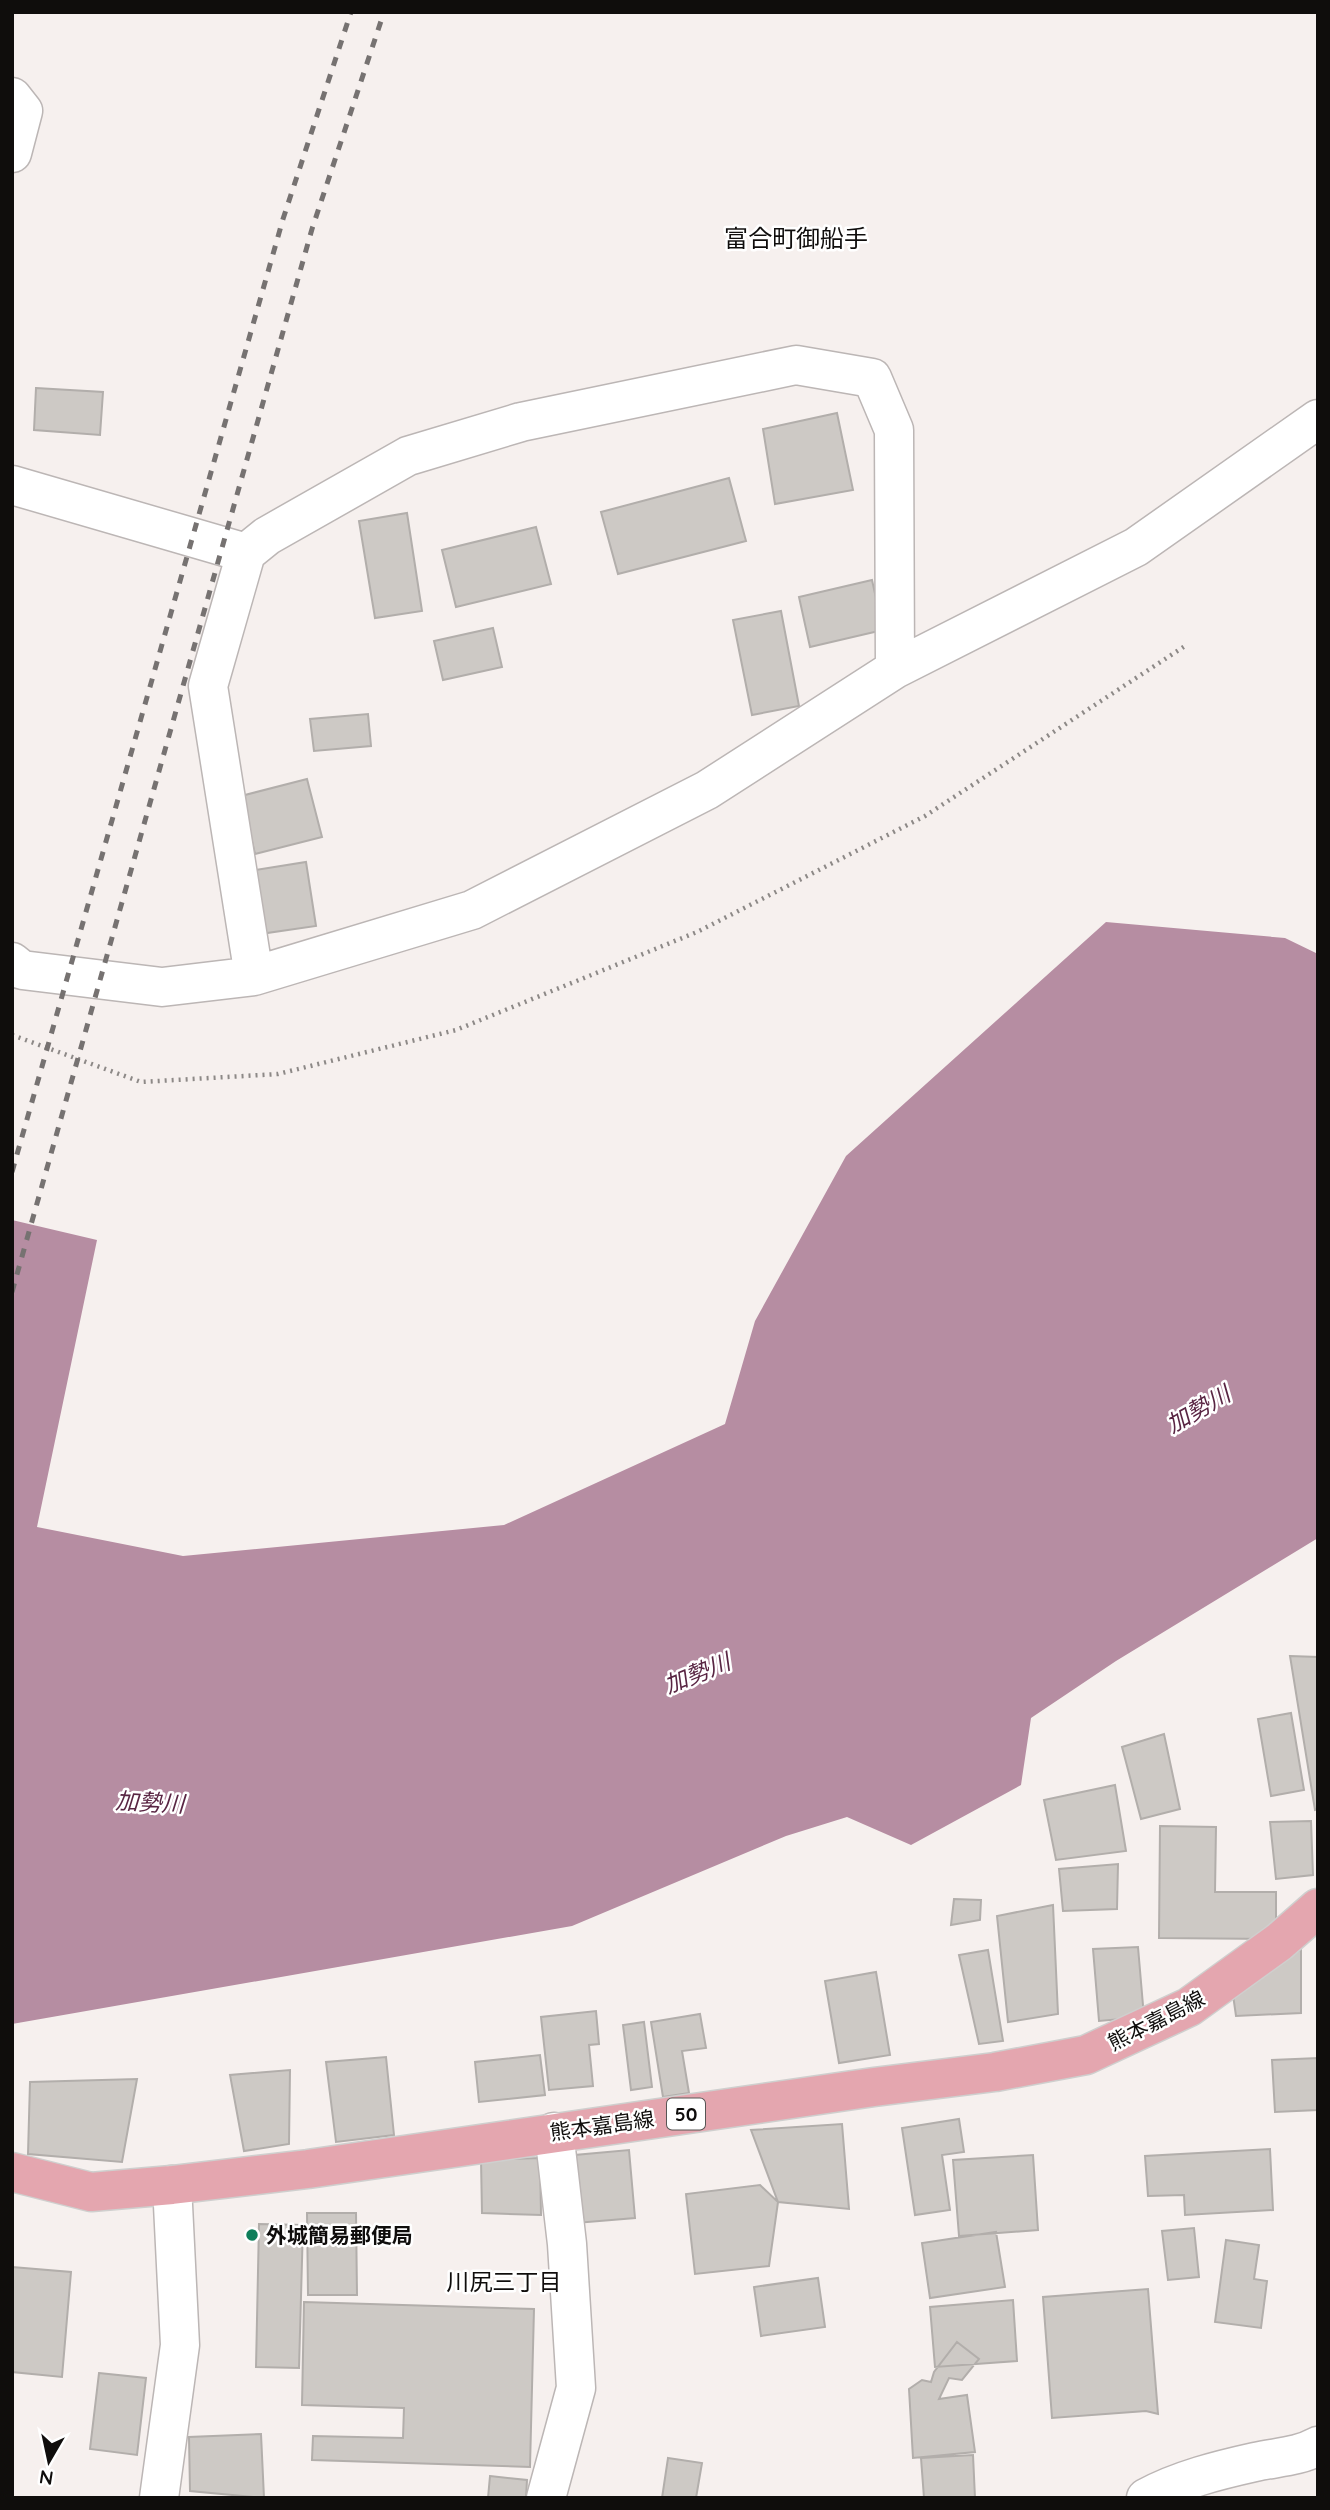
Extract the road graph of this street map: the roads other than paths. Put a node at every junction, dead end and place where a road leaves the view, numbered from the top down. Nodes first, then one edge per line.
1 (12, 97) edge
2 (12, 153) edge
3 (1318, 419) edge
4 (12, 485) edge
5 (246, 553) junction
6 (895, 669) junction
7 (12, 962) edge
8 (254, 976) junction
9 (1318, 1908) edge
10 (554, 2132) junction
11 (12, 2172) edge
12 (172, 2185) junction
13 (1318, 2446) edge
14 (159, 2498) edge
15 (546, 2498) edge
16 (1146, 2498) edge

1 - 2 street
3 - 6 street
4 - 5 street
5 - 6 street
5 - 8 street
6 - 8 street
7 - 8 street
9 - 10 main road, 熊本嘉島線 / 50
10 - 12 main road, 熊本嘉島線 / 50
10 - 15 street
11 - 12 main road, 熊本嘉島線 / 50
12 - 14 street
13 - 16 street

